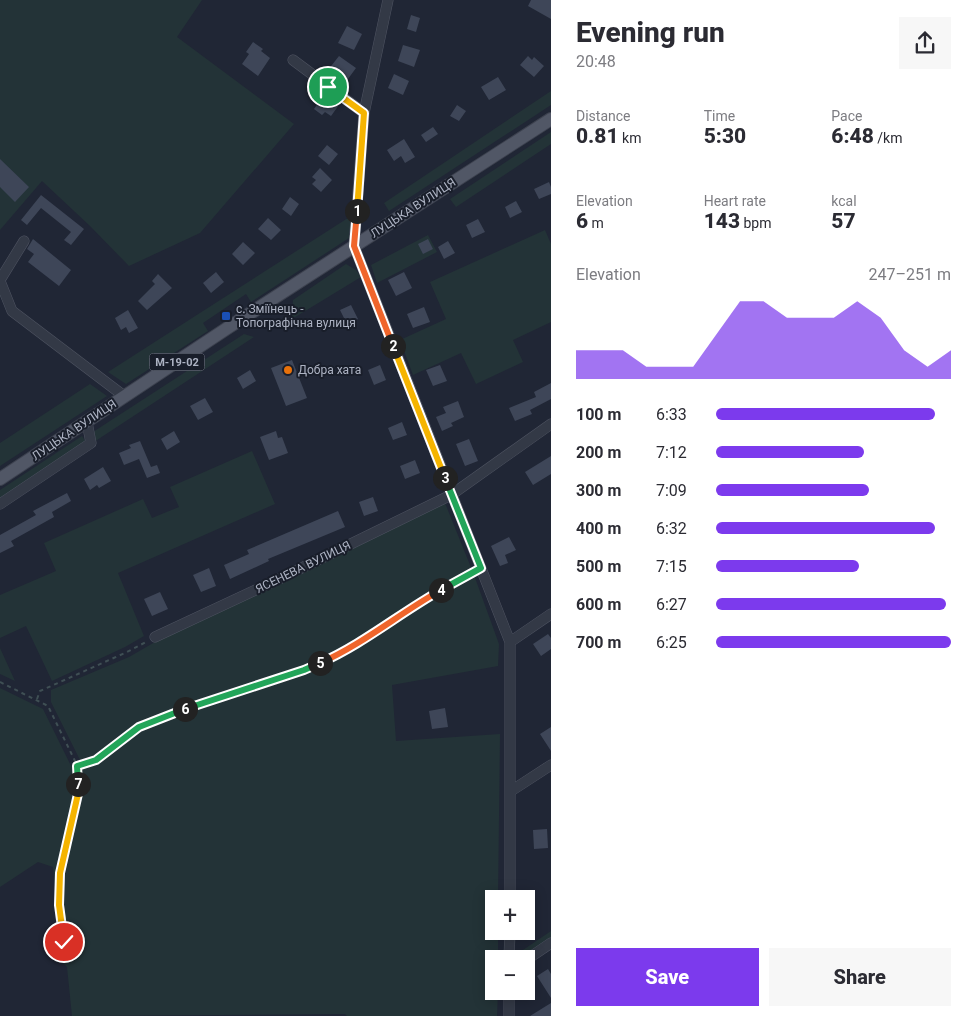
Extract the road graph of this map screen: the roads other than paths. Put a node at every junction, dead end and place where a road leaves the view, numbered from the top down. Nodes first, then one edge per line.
1 (388, 0) edge
2 (293, 60) dead end
3 (364, 113) junction
4 (551, 119) edge
5 (24, 241) dead end
6 (354, 246) junction
7 (0, 280) edge
8 (124, 396) junction
9 (87, 422) junction
10 (551, 424) edge
11 (0, 479) edge
12 (451, 495) junction
13 (0, 504) edge
14 (551, 614) edge
15 (155, 637) road end
16 (510, 642) junction
17 (551, 765) edge
18 (511, 791) junction
19 (510, 890) edge
20 (551, 943) edge
21 (535, 954) edge
22 (509, 1000) edge
23 (509, 1016) edge

1 - 3 street
2 - 3 street
3 - 6 street
4 - 6 main road, ЛУЦЬКА ВУЛИЦЯ / М-19-02
5 - 7 street
6 - 8 main road, ЛУЦЬКА ВУЛИЦЯ / М-19-02
6 - 12 street
7 - 8 street
8 - 9 main road, ЛУЦЬКА ВУЛИЦЯ / М-19-02
9 - 11 main road, ЛУЦЬКА ВУЛИЦЯ / М-19-02
9 - 13 street
10 - 12 street, ЯСЕНЕВА ВУЛИЦЯ
12 - 15 street, ЯСЕНЕВА ВУЛИЦЯ
12 - 16 street
14 - 16 street
16 - 18 street
17 - 18 street
18 - 19 street
20 - 21 street
22 - 23 street

